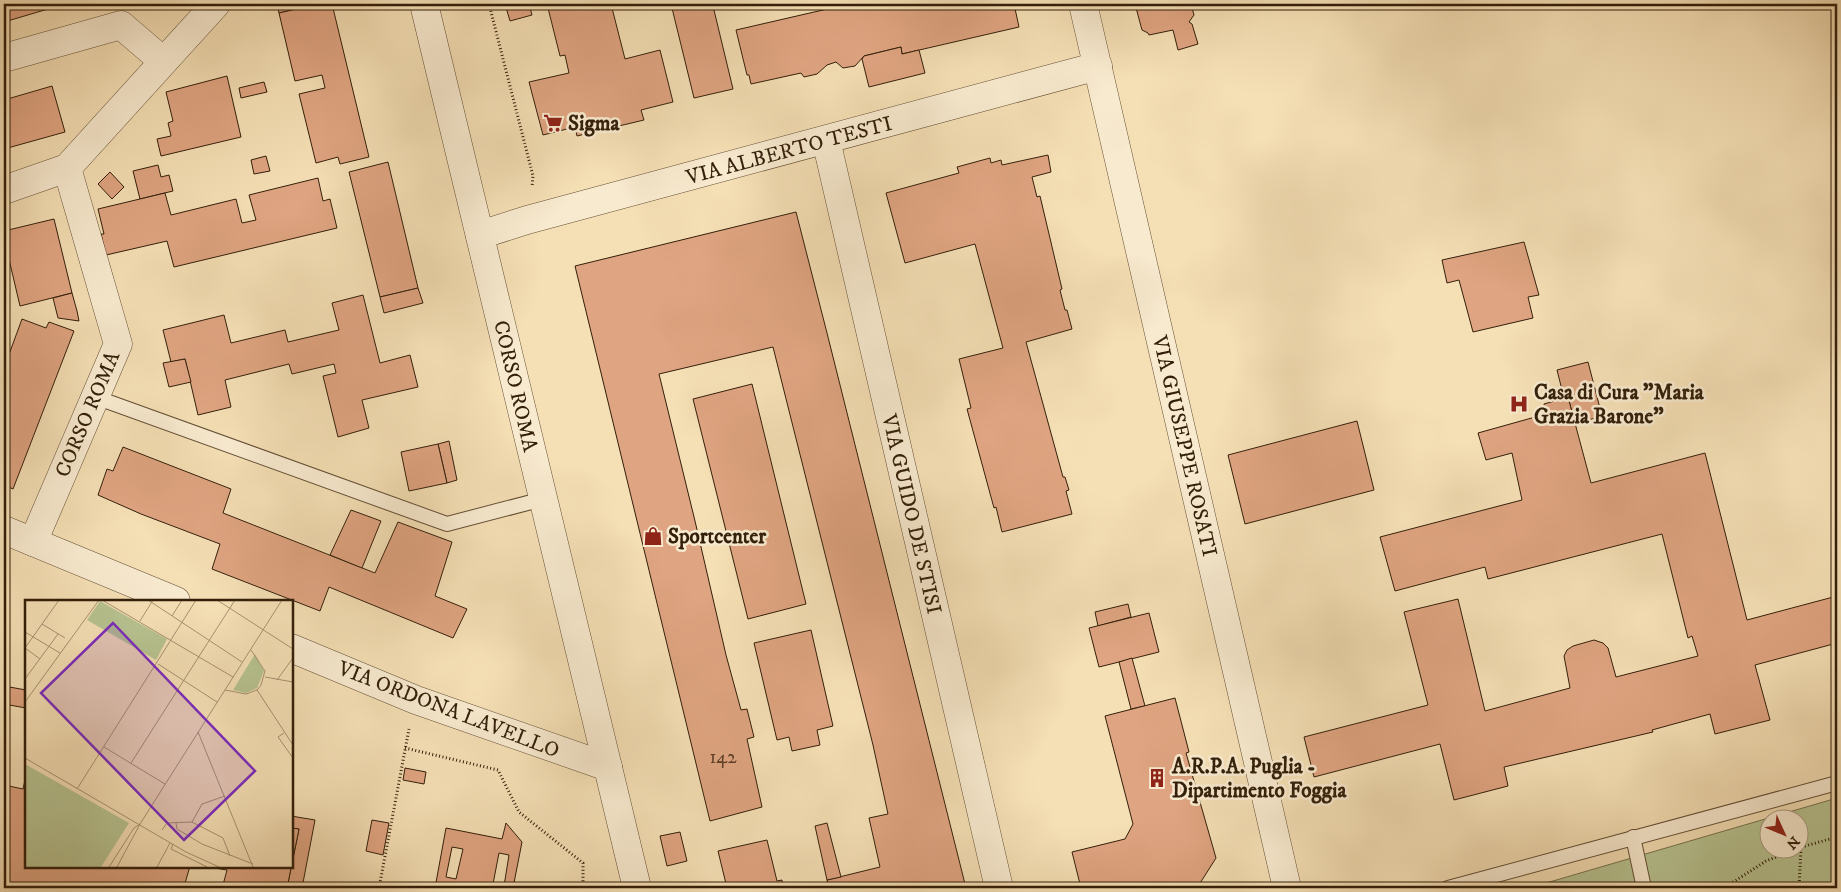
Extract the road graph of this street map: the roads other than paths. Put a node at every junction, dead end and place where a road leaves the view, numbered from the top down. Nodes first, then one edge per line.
1 (216, 4) edge
2 (424, 4) edge
3 (1083, 4) edge
4 (4, 58) edge
5 (163, 61) junction
6 (1098, 66) junction
7 (826, 140) junction
8 (67, 168) junction
9 (4, 190) edge
10 (480, 235) junction
11 (95, 397) junction
12 (543, 499) junction
13 (4, 530) edge
14 (33, 542) junction
15 (174, 600) edge
16 (292, 648) edge
17 (608, 767) junction
18 (1837, 783) edge
19 (1633, 837) junction
20 (637, 888) edge
21 (999, 888) edge
22 (1287, 888) edge
23 (1448, 888) edge
24 (1644, 888) edge

1 - 5 street
2 - 10 street, CORSO ROMA
3 - 6 street, VIA GIUSEPPE ROSATI
4 - 5 street
5 - 8 street
6 - 7 street, VIA ALBERTO TESTI
6 - 22 street, VIA GIUSEPPE ROSATI
7 - 10 street, VIA ALBERTO TESTI
7 - 21 street, VIA GUIDO DE STISI
8 - 9 street
8 - 11 street, CORSO ROMA
10 - 12 street, CORSO ROMA
11 - 12 lane
11 - 14 street, CORSO ROMA
12 - 17 street, CORSO ROMA
13 - 14 street
14 - 15 street
16 - 17 street, VIA ORDONA LAVELLO
17 - 20 street, CORSO ROMA
18 - 19 lane
19 - 23 lane
19 - 24 lane

